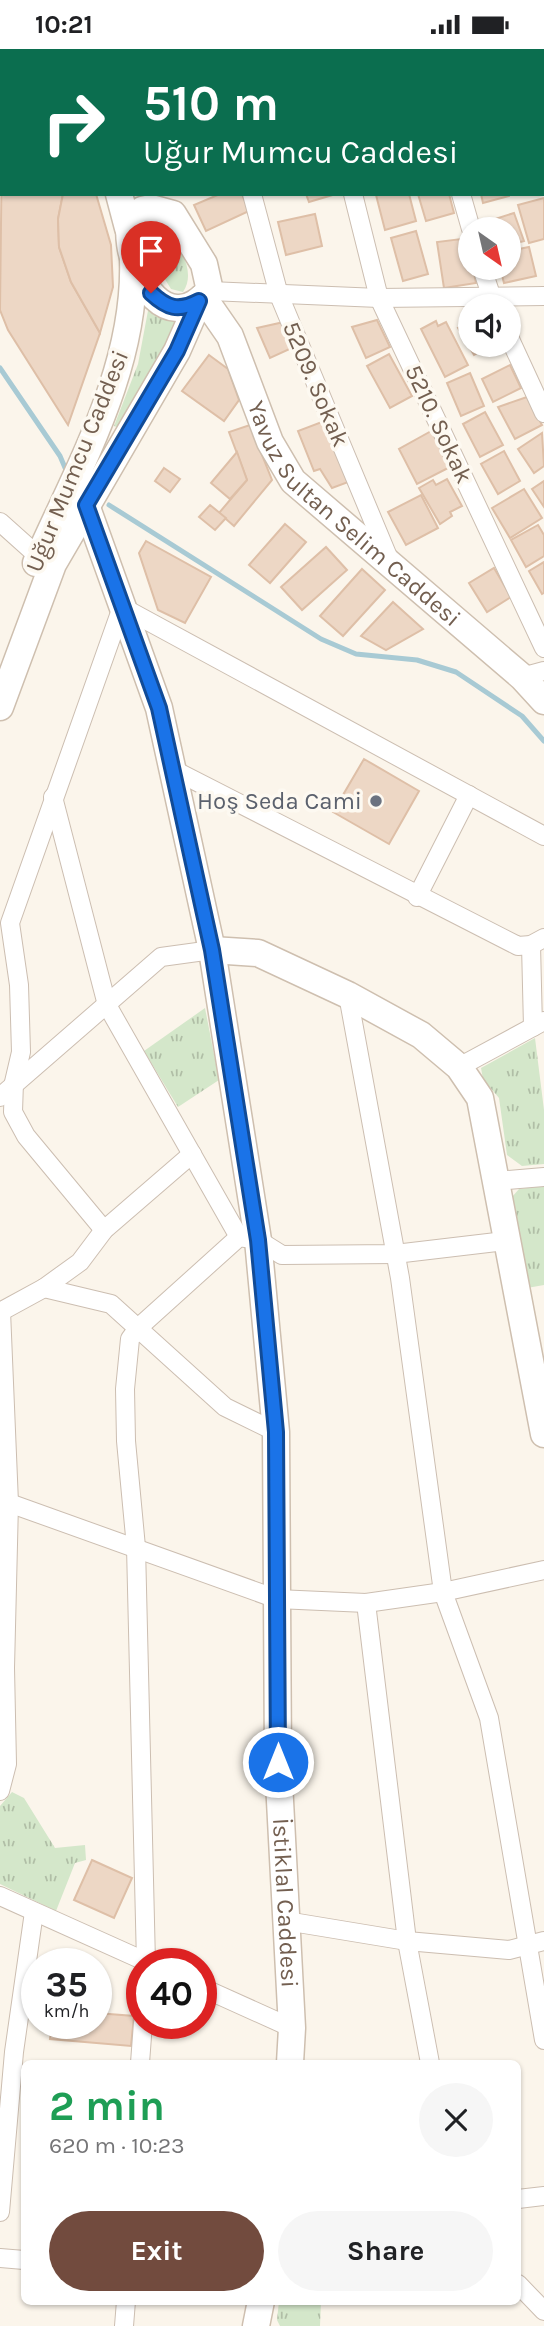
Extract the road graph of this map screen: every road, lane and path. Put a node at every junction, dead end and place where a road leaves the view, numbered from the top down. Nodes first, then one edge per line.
1 (120, 196) edge
2 (253, 196) edge
3 (354, 196) edge
4 (462, 196) edge
5 (168, 204) edge
6 (468, 217) edge
7 (128, 228) junction
8 (134, 258) junction
9 (279, 295) junction
10 (204, 296) junction
11 (544, 296) edge
12 (379, 298) junction
13 (521, 298) edge
14 (458, 300) edge
15 (518, 357) edge
16 (544, 413) edge
17 (86, 505) junction
18 (0, 522) edge
19 (38, 556) junction
20 (393, 568) junction
21 (122, 607) junction
22 (544, 648) edge
23 (0, 659) edge
24 (533, 674) edge
25 (544, 701) edge
26 (0, 707) edge
27 (172, 769) junction
28 (469, 795) junction
29 (53, 797) junction
30 (544, 836) edge
31 (417, 897) junction
32 (538, 942) edge
33 (212, 950) junction
34 (348, 995) junction
35 (107, 1005) junction
36 (538, 1024) edge
37 (458, 1067) junction
38 (14, 1082) junction
39 (0, 1097) edge
40 (192, 1154) junction
41 (544, 1177) edge
42 (497, 1181) junction
43 (104, 1230) junction
44 (249, 1238) junction
45 (505, 1241) junction
46 (395, 1254) junction
47 (44, 1288) junction
48 (1, 1312) edge
49 (138, 1328) junction
50 (276, 1432) junction
51 (544, 1434) edge
52 (9, 1503) junction
53 (136, 1547) junction
54 (544, 1570) edge
55 (443, 1592) junction
56 (277, 1599) junction
57 (366, 1603) junction
58 (3, 1667) edge
59 (3, 1760) edge
60 (0, 1791) edge
61 (0, 1896) edge
62 (34, 1912) junction
63 (286, 1921) junction
64 (407, 1941) junction
65 (544, 1941) edge
66 (526, 1946) junction
67 (147, 1948) edge
68 (126, 1954) edge
69 (217, 1994) edge
70 (292, 2028) junction
71 (141, 2039) edge
72 (544, 2040) edge
73 (140, 2060) edge
74 (290, 2060) edge
75 (429, 2060) edge
76 (544, 2196) edge
77 (521, 2199) edge
78 (0, 2212) edge
79 (0, 2258) edge
80 (21, 2260) edge
81 (521, 2287) edge
82 (126, 2305) edge
83 (260, 2305) edge
84 (544, 2311) edge
85 (124, 2326) edge
86 (256, 2326) edge

1 - 7 street
2 - 9 street, 5209. Sokak
3 - 12 street, 5210. Sokak
4 - 6 street
5 - 7 street, Yavuz Sultan Selim Caddesi
5 - 10 street, Yavuz Sultan Selim Caddesi
7 - 8 street
8 - 10 street
8 - 19 street, Uğur Mumcu Caddesi
9 - 10 street
9 - 12 street
9 - 20 street, 5209. Sokak
10 - 17 street, Uğur Mumcu Caddesi
10 - 20 street, Yavuz Sultan Selim Caddesi
11 - 13 street
12 - 14 street
12 - 22 street, 5210. Sokak
15 - 16 street
17 - 21 street, İstiklal Caddesi
17 - 26 street, Uğur Mumcu Caddesi
18 - 19 street
19 - 23 street, Uğur Mumcu Caddesi
20 - 24 street, Yavuz Sultan Selim Caddesi
21 - 27 street, İstiklal Caddesi
21 - 28 street
21 - 29 street
24 - 25 street, Yavuz Sultan Selim Caddesi
27 - 31 street
27 - 33 street, İstiklal Caddesi
28 - 30 street
28 - 31 street
29 - 35 street
29 - 38 street
31 - 32 street
32 - 36 street
33 - 34 street
33 - 35 street
33 - 44 street, İstiklal Caddesi
34 - 37 street
34 - 46 street
35 - 38 street
35 - 40 street
36 - 37 street
37 - 42 street
38 - 39 street
38 - 43 street
40 - 43 street
40 - 44 street
41 - 42 street
42 - 45 street
43 - 47 street
44 - 46 street
44 - 49 street
44 - 50 street, İstiklal Caddesi
45 - 46 street
45 - 51 street
46 - 55 street
47 - 48 street
47 - 49 street
48 - 52 street
49 - 50 street
49 - 53 street
50 - 56 street, İstiklal Caddesi
52 - 53 street
52 - 58 street
53 - 56 street
53 - 67 street
54 - 55 street
55 - 57 street
55 - 66 street
56 - 57 street
56 - 63 street, İstiklal Caddesi
57 - 64 street
58 - 59 street
59 - 60 street
61 - 62 street
62 - 68 street
62 - 78 street
63 - 64 street
63 - 70 street, İstiklal Caddesi
64 - 66 street
64 - 75 street
65 - 66 street
66 - 72 street
69 - 70 street
70 - 74 street, İstiklal Caddesi
71 - 73 street
76 - 77 street
79 - 80 street
81 - 84 street
82 - 85 street
83 - 86 street

